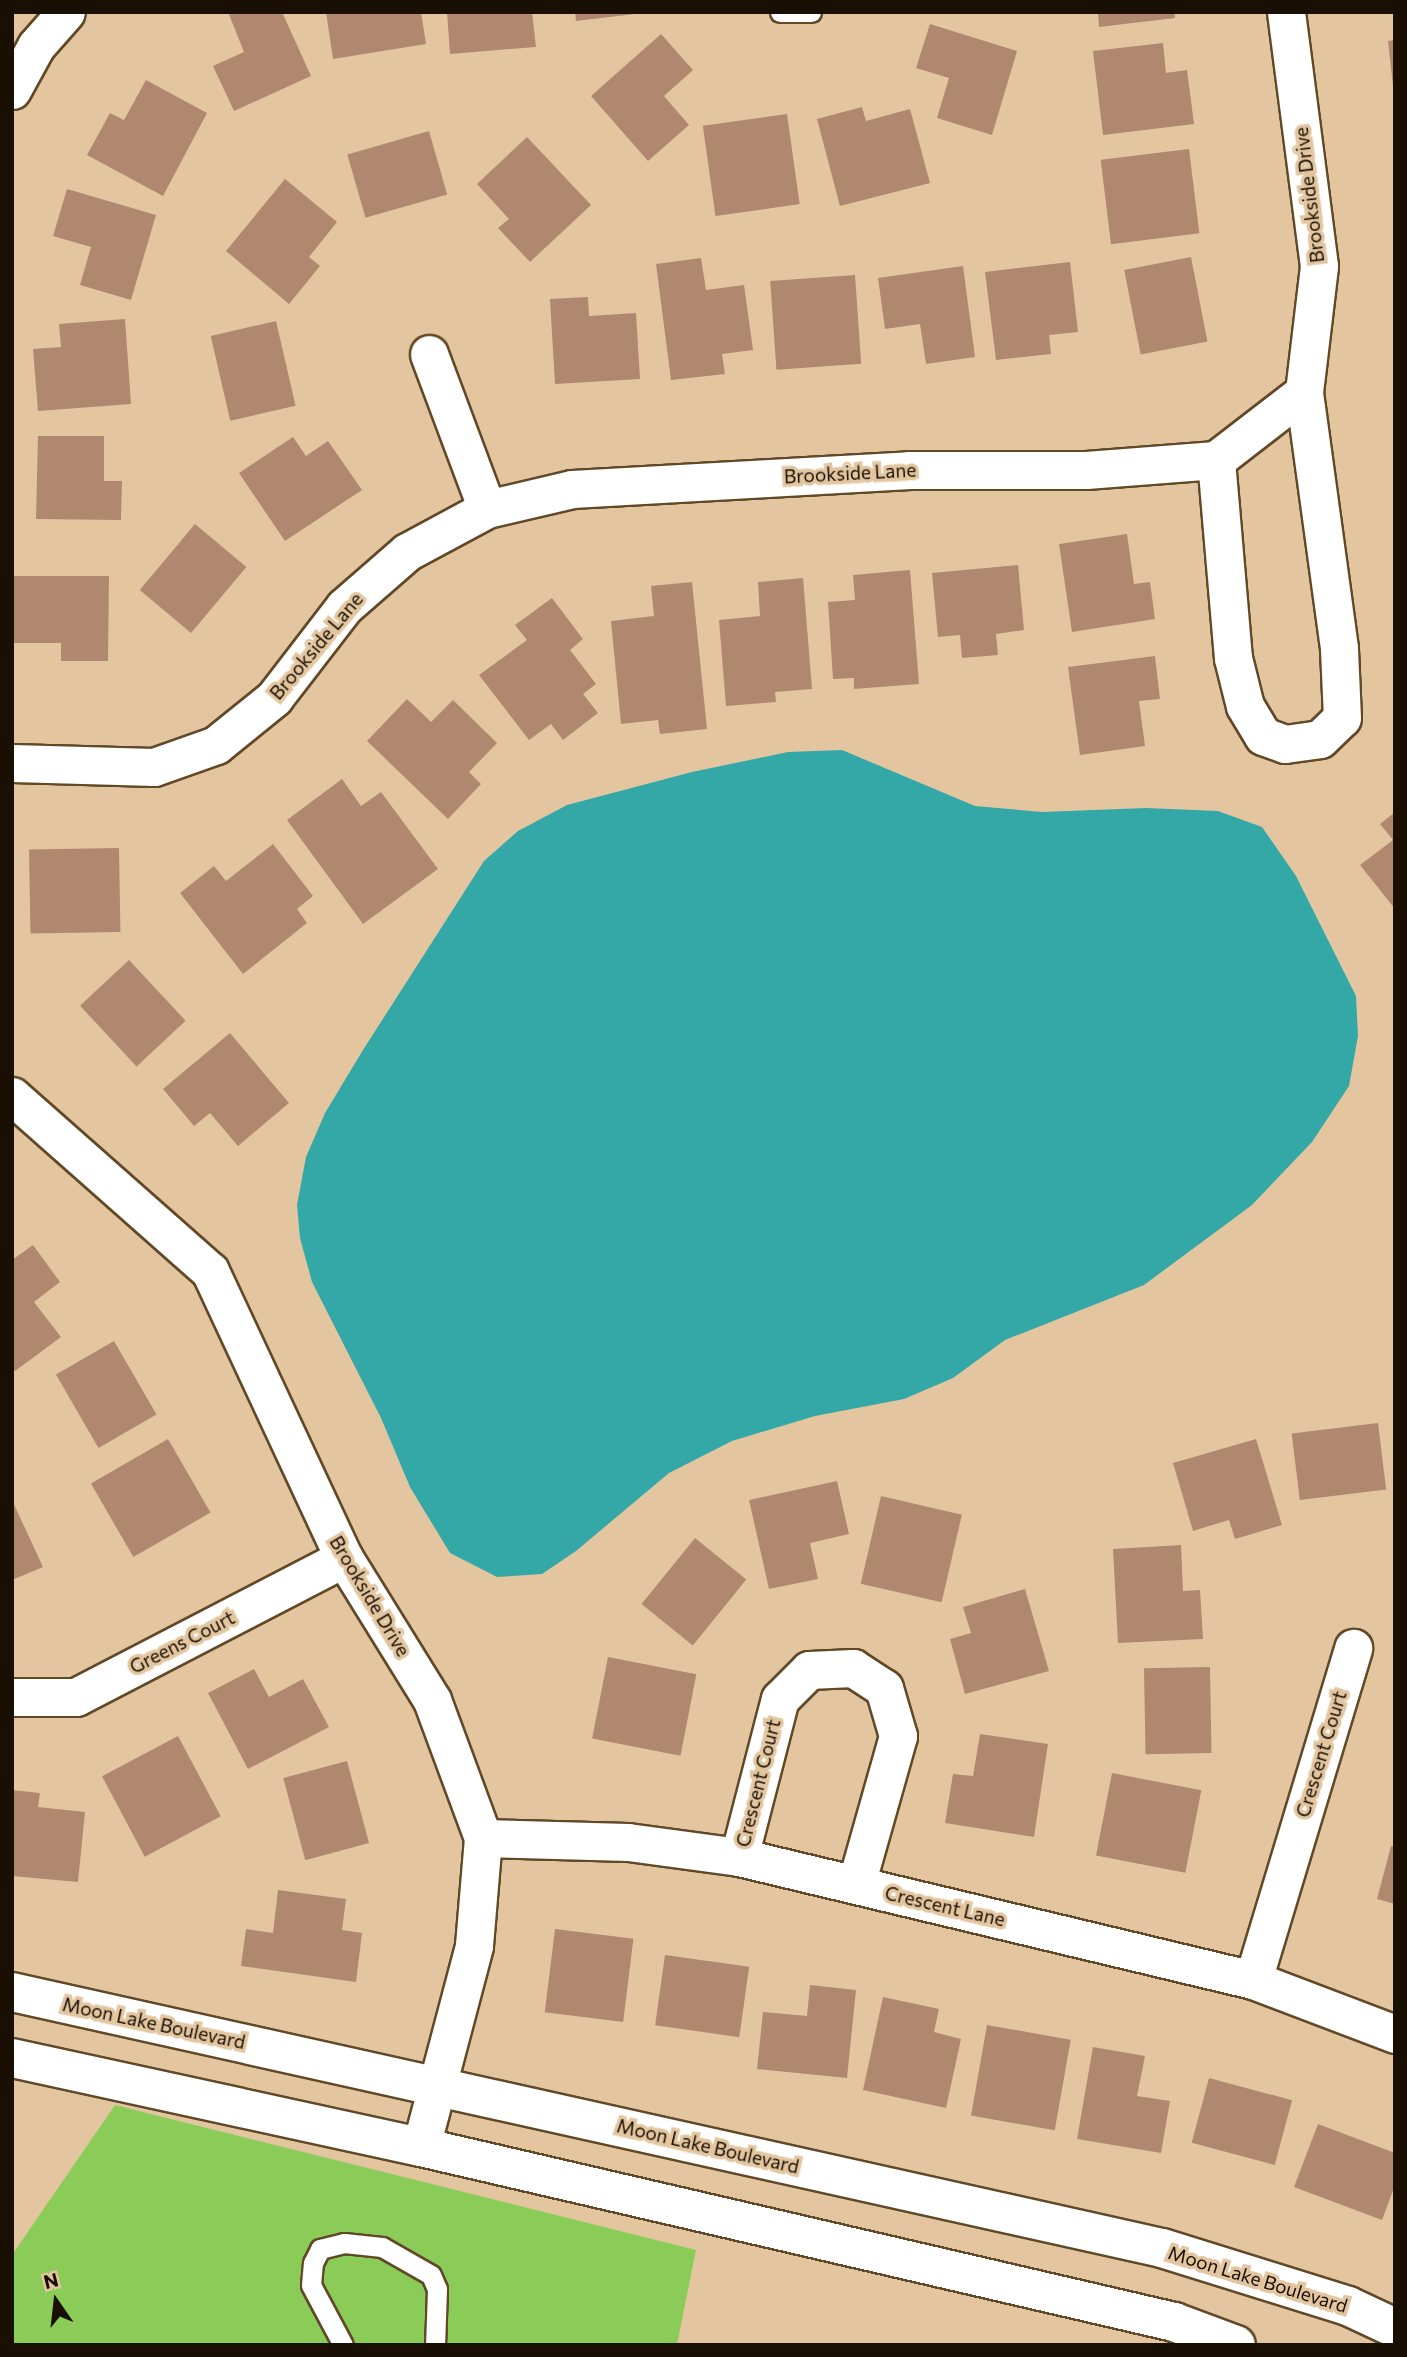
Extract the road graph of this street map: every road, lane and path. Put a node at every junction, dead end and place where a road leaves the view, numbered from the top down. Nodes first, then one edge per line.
1 (66, 12) edge
2 (780, 12) edge
3 (811, 12) edge
4 (1286, 12) edge
5 (12, 90) edge
6 (429, 354) dead end
7 (1304, 392) junction
8 (1216, 460) junction
9 (487, 509) junction
10 (12, 763) edge
11 (12, 1096) edge
12 (344, 1558) junction
13 (1353, 1648) dead end
14 (12, 1698) edge
15 (483, 1838) junction
16 (739, 1857) junction
17 (856, 1884) junction
18 (1253, 1980) junction
19 (12, 1992) edge
20 (1395, 2034) edge
21 (12, 2058) edge
22 (438, 2085) junction
23 (421, 2147) junction
24 (1395, 2328) edge
25 (343, 2345) edge
26 (435, 2345) edge
27 (1236, 2345) edge

1 - 5 street
2 - 3 lane
4 - 7 street, Brookside Drive
6 - 9 street
7 - 8 street
7 - 8 street, Brookside Drive
8 - 9 street, Brookside Lane
9 - 10 street, Brookside Lane
11 - 12 street, Brookside Drive
12 - 14 street, Greens Court
12 - 15 street, Brookside Drive
13 - 18 street, Crescent Court
15 - 16 street, Crescent Lane
15 - 22 street, Brookside Drive
16 - 17 street, Crescent Lane
16 - 17 street, Crescent Court
17 - 18 street, Crescent Lane
18 - 20 street, Crescent Lane
19 - 22 street, Moon Lake Boulevard
21 - 23 street
22 - 23 street, Brookside Drive
22 - 24 street, Moon Lake Boulevard
23 - 27 street
25 - 26 lane

